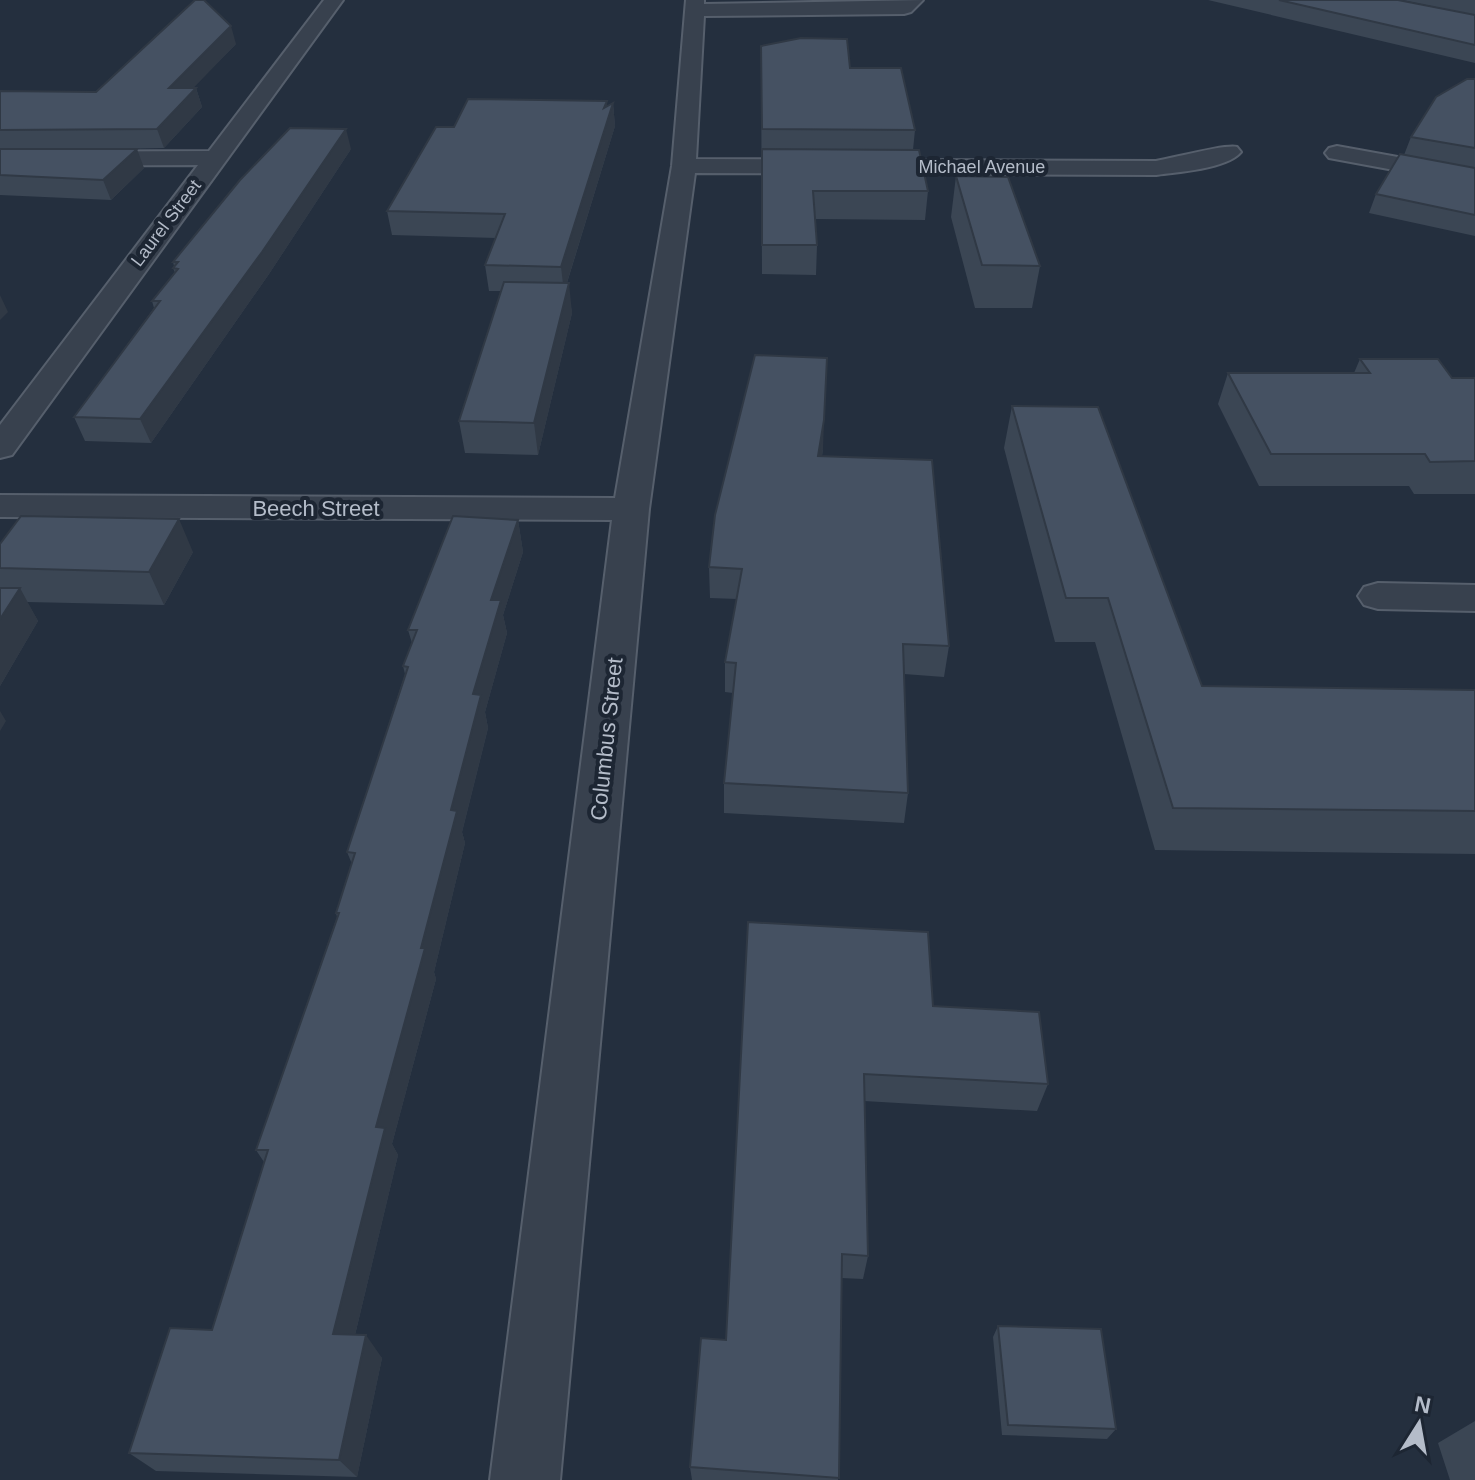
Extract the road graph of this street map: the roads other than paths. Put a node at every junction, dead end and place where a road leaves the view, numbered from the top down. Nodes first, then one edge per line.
1 (334, 0) edge
2 (914, 0) edge
3 (695, 5) edge
4 (1229, 152) dead end
5 (1337, 153) dead end
6 (215, 158) junction
7 (0, 159) edge
8 (684, 166) junction
9 (1475, 178) edge
10 (0, 448) edge
11 (0, 506) edge
12 (631, 509) junction
13 (1378, 596) dead end
14 (1475, 598) edge
15 (525, 1480) edge

1 - 6 street, Laurel Street
2 - 3 street
3 - 8 street, Columbus Street
4 - 8 street, Michael Avenue
5 - 9 street
6 - 7 street
6 - 10 street, Laurel Street
8 - 12 street, Columbus Street
11 - 12 street, Beech Street
12 - 15 street, Columbus Street
13 - 14 street

